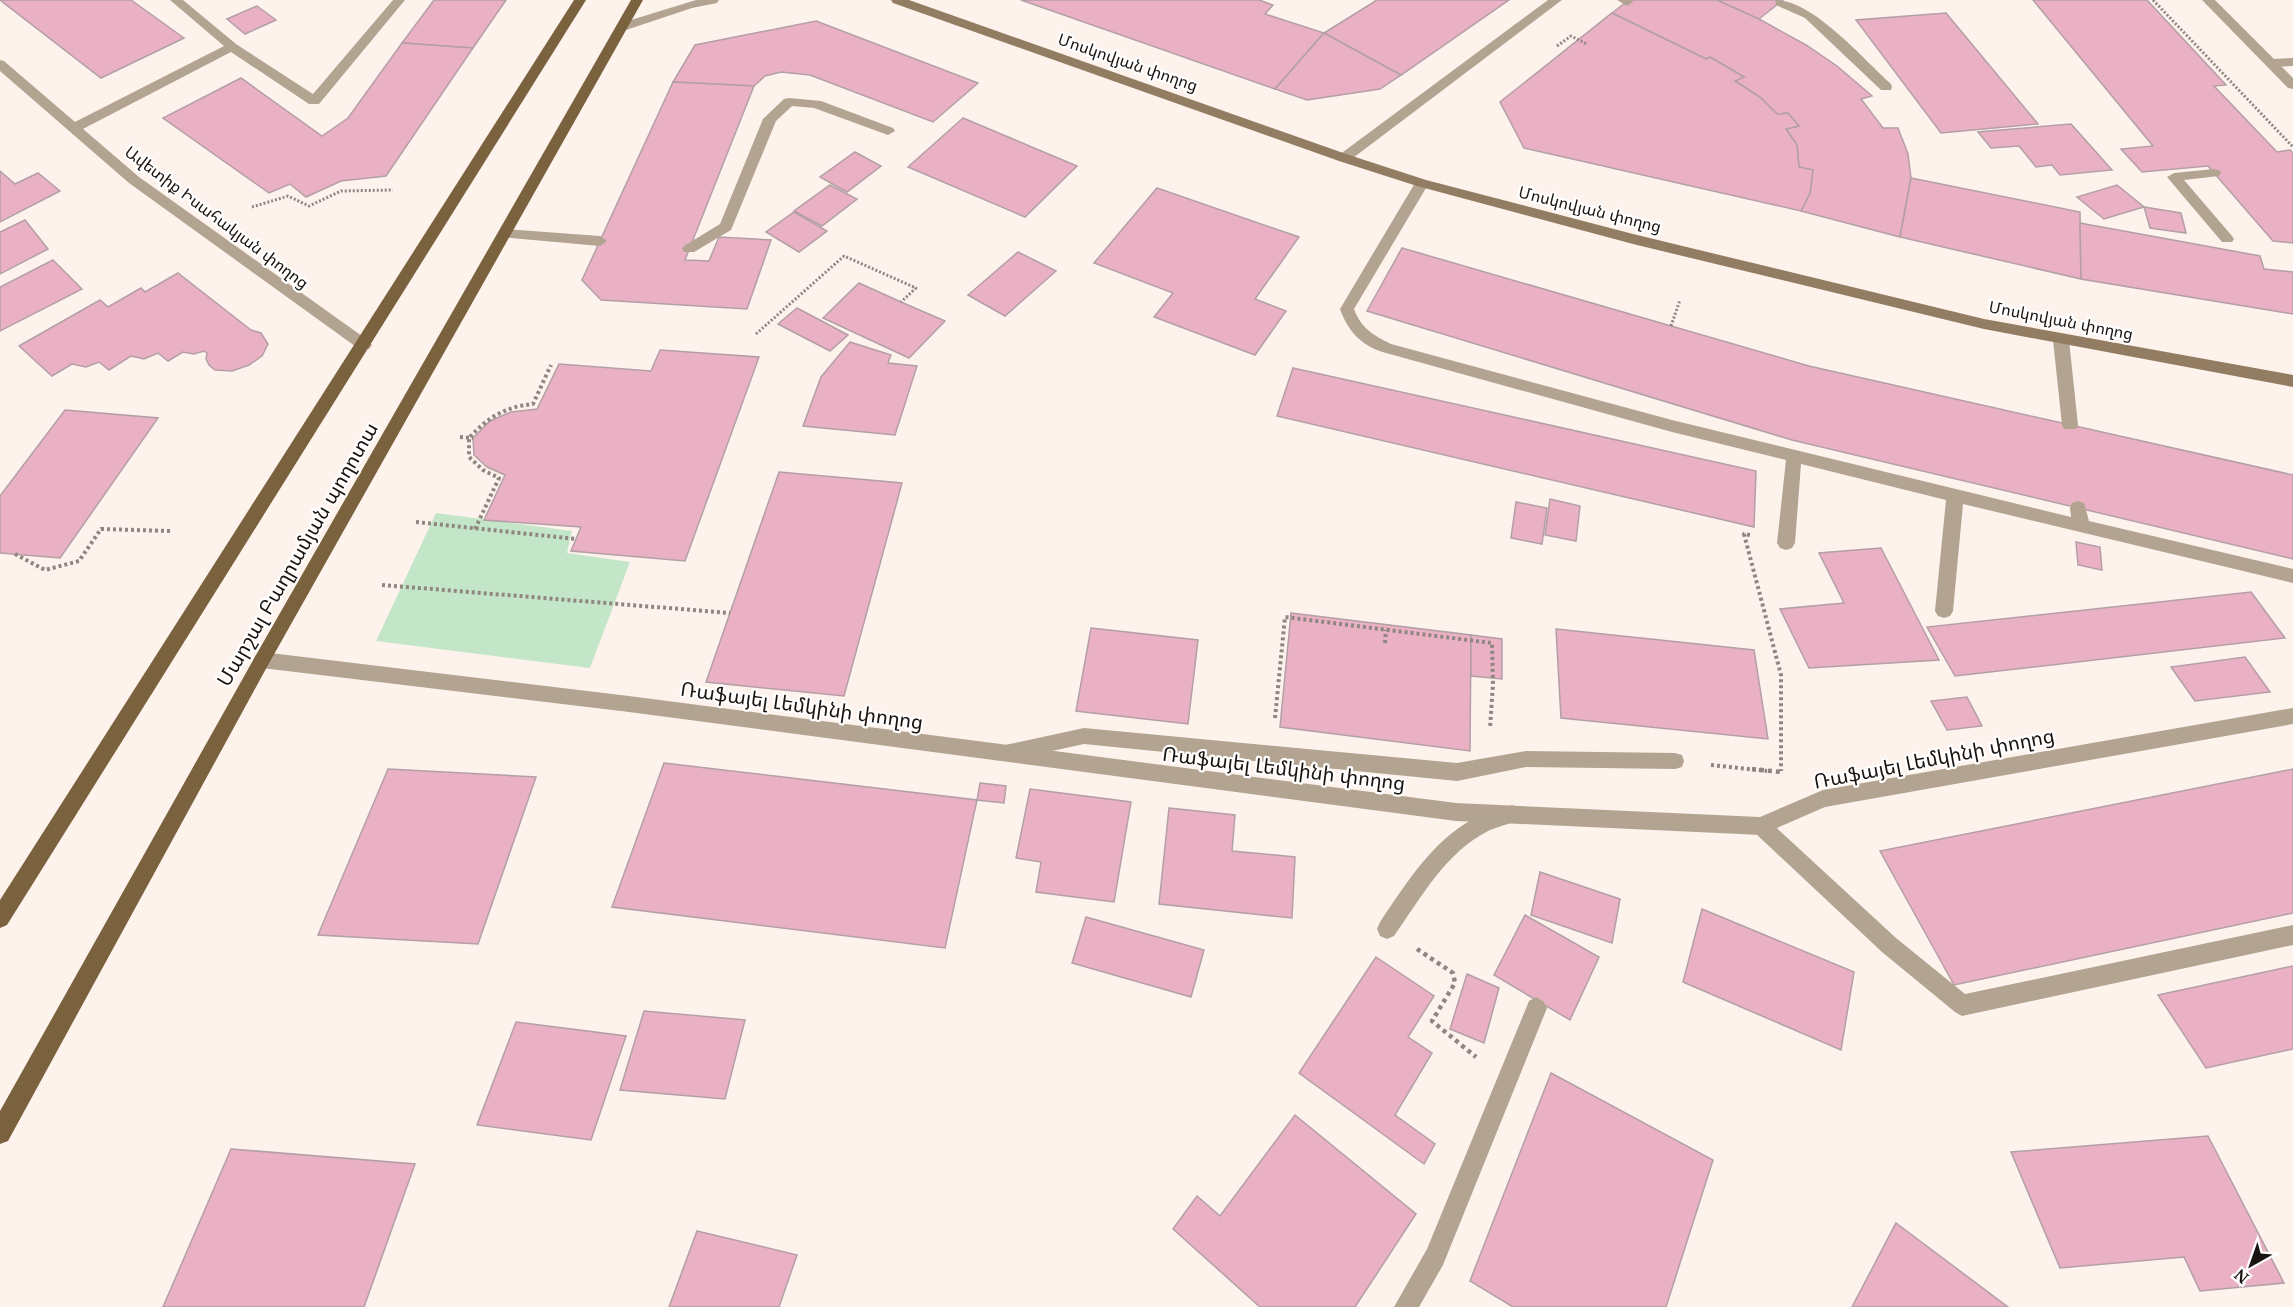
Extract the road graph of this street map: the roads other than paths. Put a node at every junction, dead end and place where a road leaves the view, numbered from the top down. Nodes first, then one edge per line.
1 (176, 0) edge
2 (399, 0) edge
3 (580, 0) edge
4 (637, 0) edge
5 (713, 0) edge
6 (897, 0) edge
7 (1556, 0) edge
8 (2208, 0) edge
9 (1780, 2) dead end
10 (622, 27) junction
11 (232, 47) junction
12 (2293, 62) edge
13 (2272, 63) junction
14 (0, 64) edge
15 (2293, 85) edge
16 (1886, 87) dead end
17 (74, 128) junction
18 (888, 131) dead end
19 (1344, 158) junction
20 (2214, 173) dead end
21 (1422, 183) junction
22 (505, 234) junction
23 (2227, 239) dead end
24 (600, 241) dead end
25 (689, 249) dead end
26 (2061, 340) junction
27 (364, 345) junction
28 (2293, 381) edge
29 (2070, 425) dead end
30 (1794, 457) junction
31 (1955, 496) junction
32 (2078, 508) dead end
33 (2082, 527) junction
34 (1786, 543) dead end
35 (2293, 576) edge
36 (1944, 611) dead end
37 (262, 660) junction
38 (2293, 716) edge
39 (1000, 754) junction
40 (1675, 761) road end
41 (1512, 814) junction
42 (1761, 826) junction
43 (0, 918) edge
44 (1387, 929) dead end
45 (2293, 935) edge
46 (1536, 1008) dead end
47 (0, 1133) edge
48 (1406, 1307) edge

1 - 11 street
2 - 11 street
3 - 27 main road
4 - 10 main road, Մարշալ Բաղրամյան պողոտա
5 - 10 street
6 - 19 main road, Մոսկովյան փողոց
7 - 19 street
8 - 13 street
9 - 16 street
10 - 22 main road, Մարշալ Բաղրամյան պողոտա
11 - 17 street
12 - 13 street
13 - 15 street
14 - 17 street, Ավետիք Իսահակյան փողոց
17 - 27 street, Ավետիք Իսահակյան փողոց
18 - 25 street
19 - 21 main road, Մոսկովյան փողոց
20 - 23 street
21 - 26 main road, Մոսկովյան փողոց
21 - 30 street
22 - 24 street
22 - 37 main road, Մարշալ Բաղրամյան պողոտա
26 - 28 main road, Մոսկովյան փողոց
26 - 29 street
27 - 43 main road
30 - 31 street
30 - 34 street
31 - 33 street
31 - 36 street
32 - 33 street
33 - 35 street
37 - 39 street, Ռաֆայել Լեմկինի փողոց
37 - 47 main road, Մարշալ Բաղրամյան պողոտա
38 - 42 street, Ռաֆայել Լեմկինի փողոց
39 - 40 street
39 - 41 street, Ռաֆայել Լեմկինի փողոց
41 - 42 street, Ռաֆայել Լեմկինի փողոց
41 - 44 street
42 - 45 street
46 - 48 street

